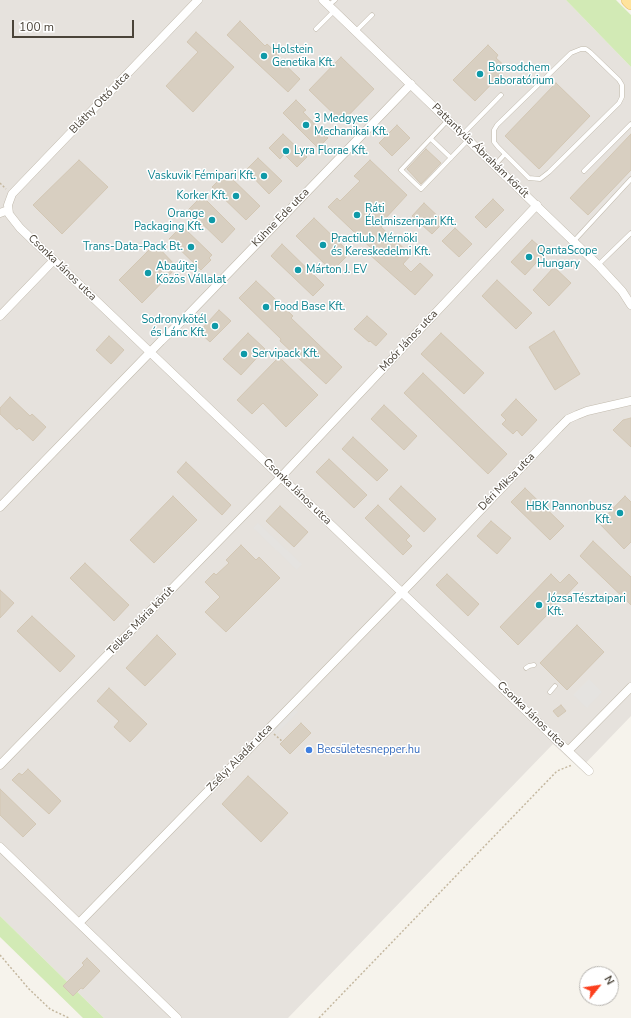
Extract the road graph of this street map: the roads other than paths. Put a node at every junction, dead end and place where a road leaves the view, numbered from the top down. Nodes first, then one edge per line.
1 (198, 0) edge
2 (628, 0) edge
3 (631, 3) edge
4 (330, 4) edge
5 (372, 15) dead end
6 (316, 30) dead end
7 (356, 31) junction
8 (410, 84) junction
9 (501, 95) dead end
10 (448, 120) junction
11 (631, 124) edge
12 (466, 137) junction
13 (431, 139) junction
14 (505, 154) junction
15 (451, 158) junction
16 (495, 165) junction
17 (584, 171) dead end
18 (631, 179) edge
19 (536, 206) junction
20 (4, 211) edge
21 (631, 233) edge
22 (574, 241) junction
23 (54, 260) junction
24 (598, 265) junction
25 (631, 305) edge
26 (0, 316) edge
27 (150, 352) junction
28 (631, 401) edge
29 (281, 477) junction
30 (0, 506) edge
31 (402, 592) junction
32 (534, 665) dead end
33 (526, 668) dead end
34 (555, 686) dead end
35 (631, 687) edge
36 (550, 692) dead end
37 (568, 751) junction
38 (0, 765) edge
39 (589, 771) dead end
40 (0, 848) edge
41 (79, 924) junction
42 (177, 1018) edge

1 - 20 street, Bláthy Ottó utca
2 - 3 main road
4 - 6 lane
4 - 7 street, Pattantyús Ábrahám körút
5 - 7 lane
7 - 8 street, Pattantyús Ábrahám körút
8 - 10 street, Pattantyús Ábrahám körút
8 - 27 street, Kühne Ede utca
9 - 12 lane
10 - 12 street, Pattantyús Ábrahám körút
10 - 13 lane
11 - 17 lane
12 - 15 lane
12 - 16 street, Pattantyús Ábrahám körút
13 - 15 lane
13 - 15 lane
14 - 14 lane
14 - 16 lane
16 - 19 street, Pattantyús Ábrahám körút
18 - 22 lane
19 - 22 street, Pattantyús Ábrahám körút
19 - 29 street, Moór János utca
20 - 23 street, Csonka János utca
21 - 24 lane
22 - 24 street, Pattantyús Ábrahám körút
23 - 26 street
23 - 27 street, Csonka János utca
24 - 25 street, Pattantyús Ábrahám körút
27 - 29 street, Csonka János utca
27 - 30 street
28 - 31 street, Déri Miksa utca
29 - 31 street, Csonka János utca
29 - 38 street, Telkes Mária körút
31 - 37 street, Csonka János utca
31 - 41 street, Zsélyi Aladár utca
32 - 33 lane
34 - 36 lane
35 - 37 street
37 - 39 street, Csonka János utca
40 - 41 street
41 - 42 street

